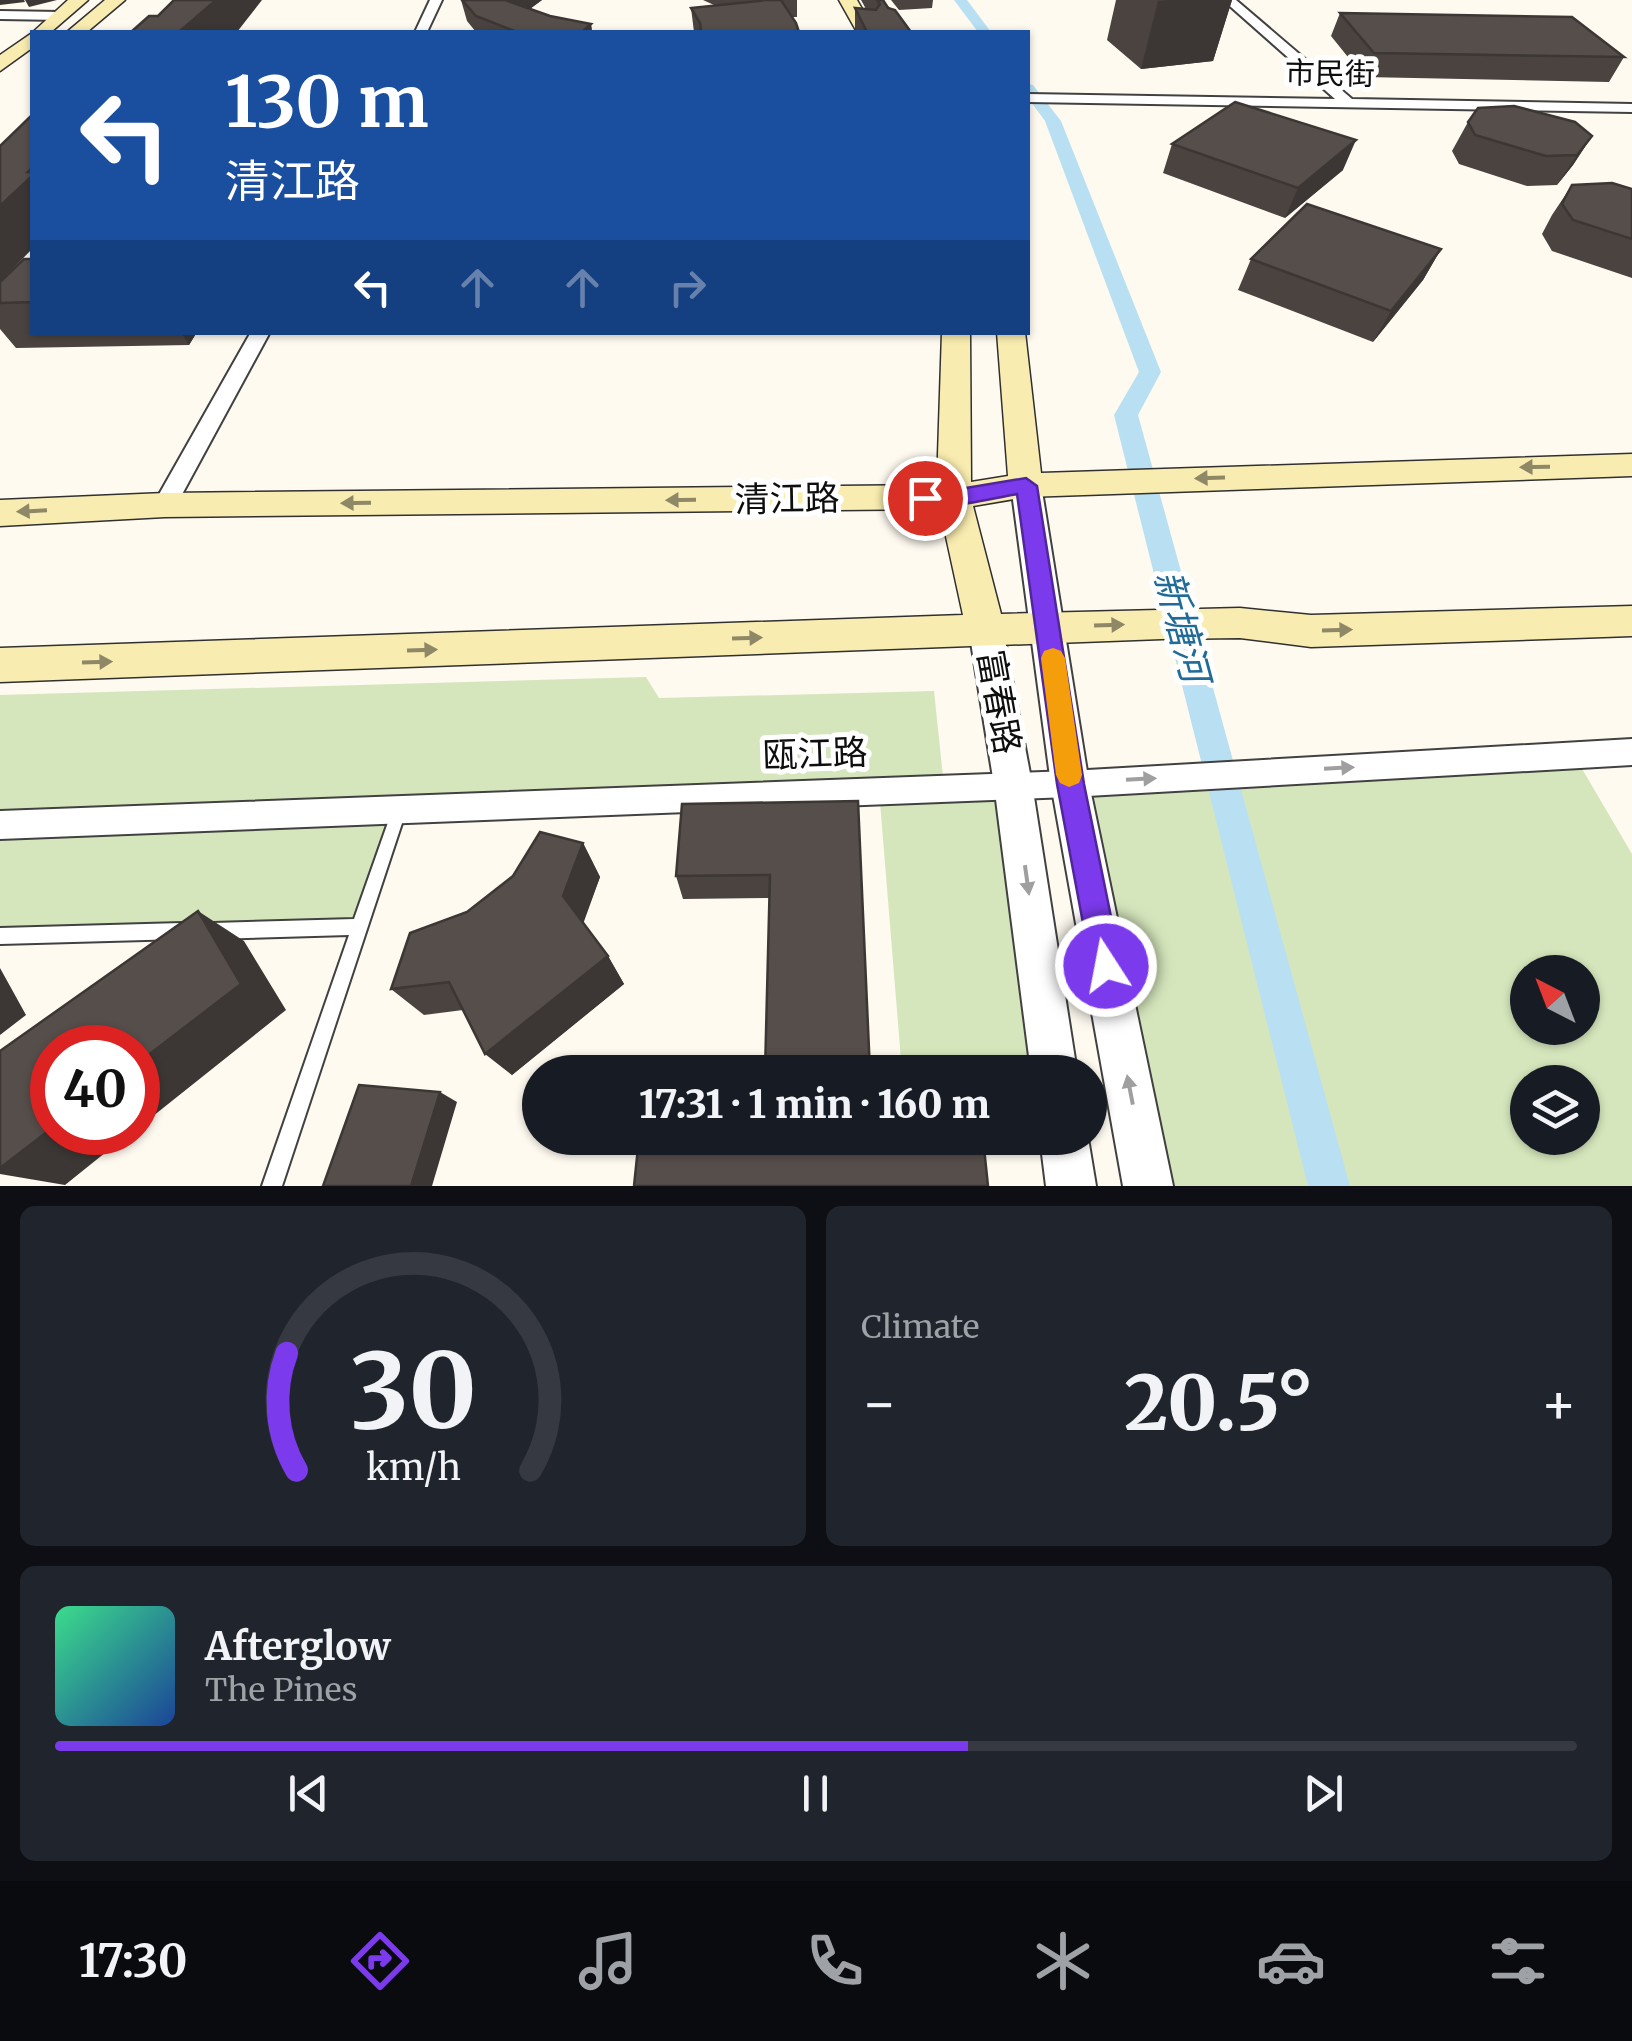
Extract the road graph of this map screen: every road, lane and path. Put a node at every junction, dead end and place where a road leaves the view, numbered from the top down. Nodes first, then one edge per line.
1 (79, 0) edge
2 (116, 0) edge
3 (436, 0) edge
4 (848, 0) edge
5 (1229, 0) edge
6 (0, 15) edge
7 (60, 16) junction
8 (43, 30) edge
9 (78, 30) edge
10 (422, 30) edge
11 (865, 30) edge
12 (30, 42) edge
13 (30, 67) edge
14 (5, 74) edge
15 (1030, 98) edge
16 (1348, 103) junction
17 (1632, 108) edge
18 (259, 335) edge
19 (956, 335) edge
20 (1011, 335) edge
21 (1632, 465) edge
22 (1026, 486) junction
23 (954, 498) junction
24 (166, 505) junction
25 (0, 512) edge
26 (1632, 621) edge
27 (1049, 628) junction
28 (986, 630) junction
29 (0, 665) edge
30 (1632, 752) edge
31 (1013, 784) junction
32 (1070, 784) junction
33 (400, 809) junction
34 (0, 826) edge
35 (360, 927) junction
36 (0, 936) edge
37 (1052, 1055) edge
38 (1067, 1155) edge
39 (272, 1186) edge
40 (1072, 1186) edge
41 (1148, 1186) edge

1 - 7 main road
2 - 9 main road
3 - 10 street
4 - 11 main road
5 - 16 street
6 - 7 street
7 - 8 main road
12 - 14 main road
13 - 14 main road
15 - 16 street, 市民街
16 - 17 street, 市民街
18 - 24 street
19 - 23 main road, 富春路
20 - 22 main road, 富春路
21 -> 22 main road, 清江路
22 - 23 main road, 清江路
22 - 27 street, 富春路
23 -> 24 main road, 清江路
23 - 28 main road, 富春路
24 -> 25 main road, 清江路
27 -> 26 main road
27 - 28 main road
27 - 32 street, 富春路
29 -> 28 main road
28 - 31 street, 富春路
32 -> 30 street, 瓯江路
31 - 32 street, 瓯江路
31 - 33 street, 瓯江路
31 -> 37 street, 富春路
41 -> 32 street, 富春路
33 - 34 street, 瓯江路
33 - 35 lane
35 - 36 lane
35 - 39 lane
38 - 40 street

